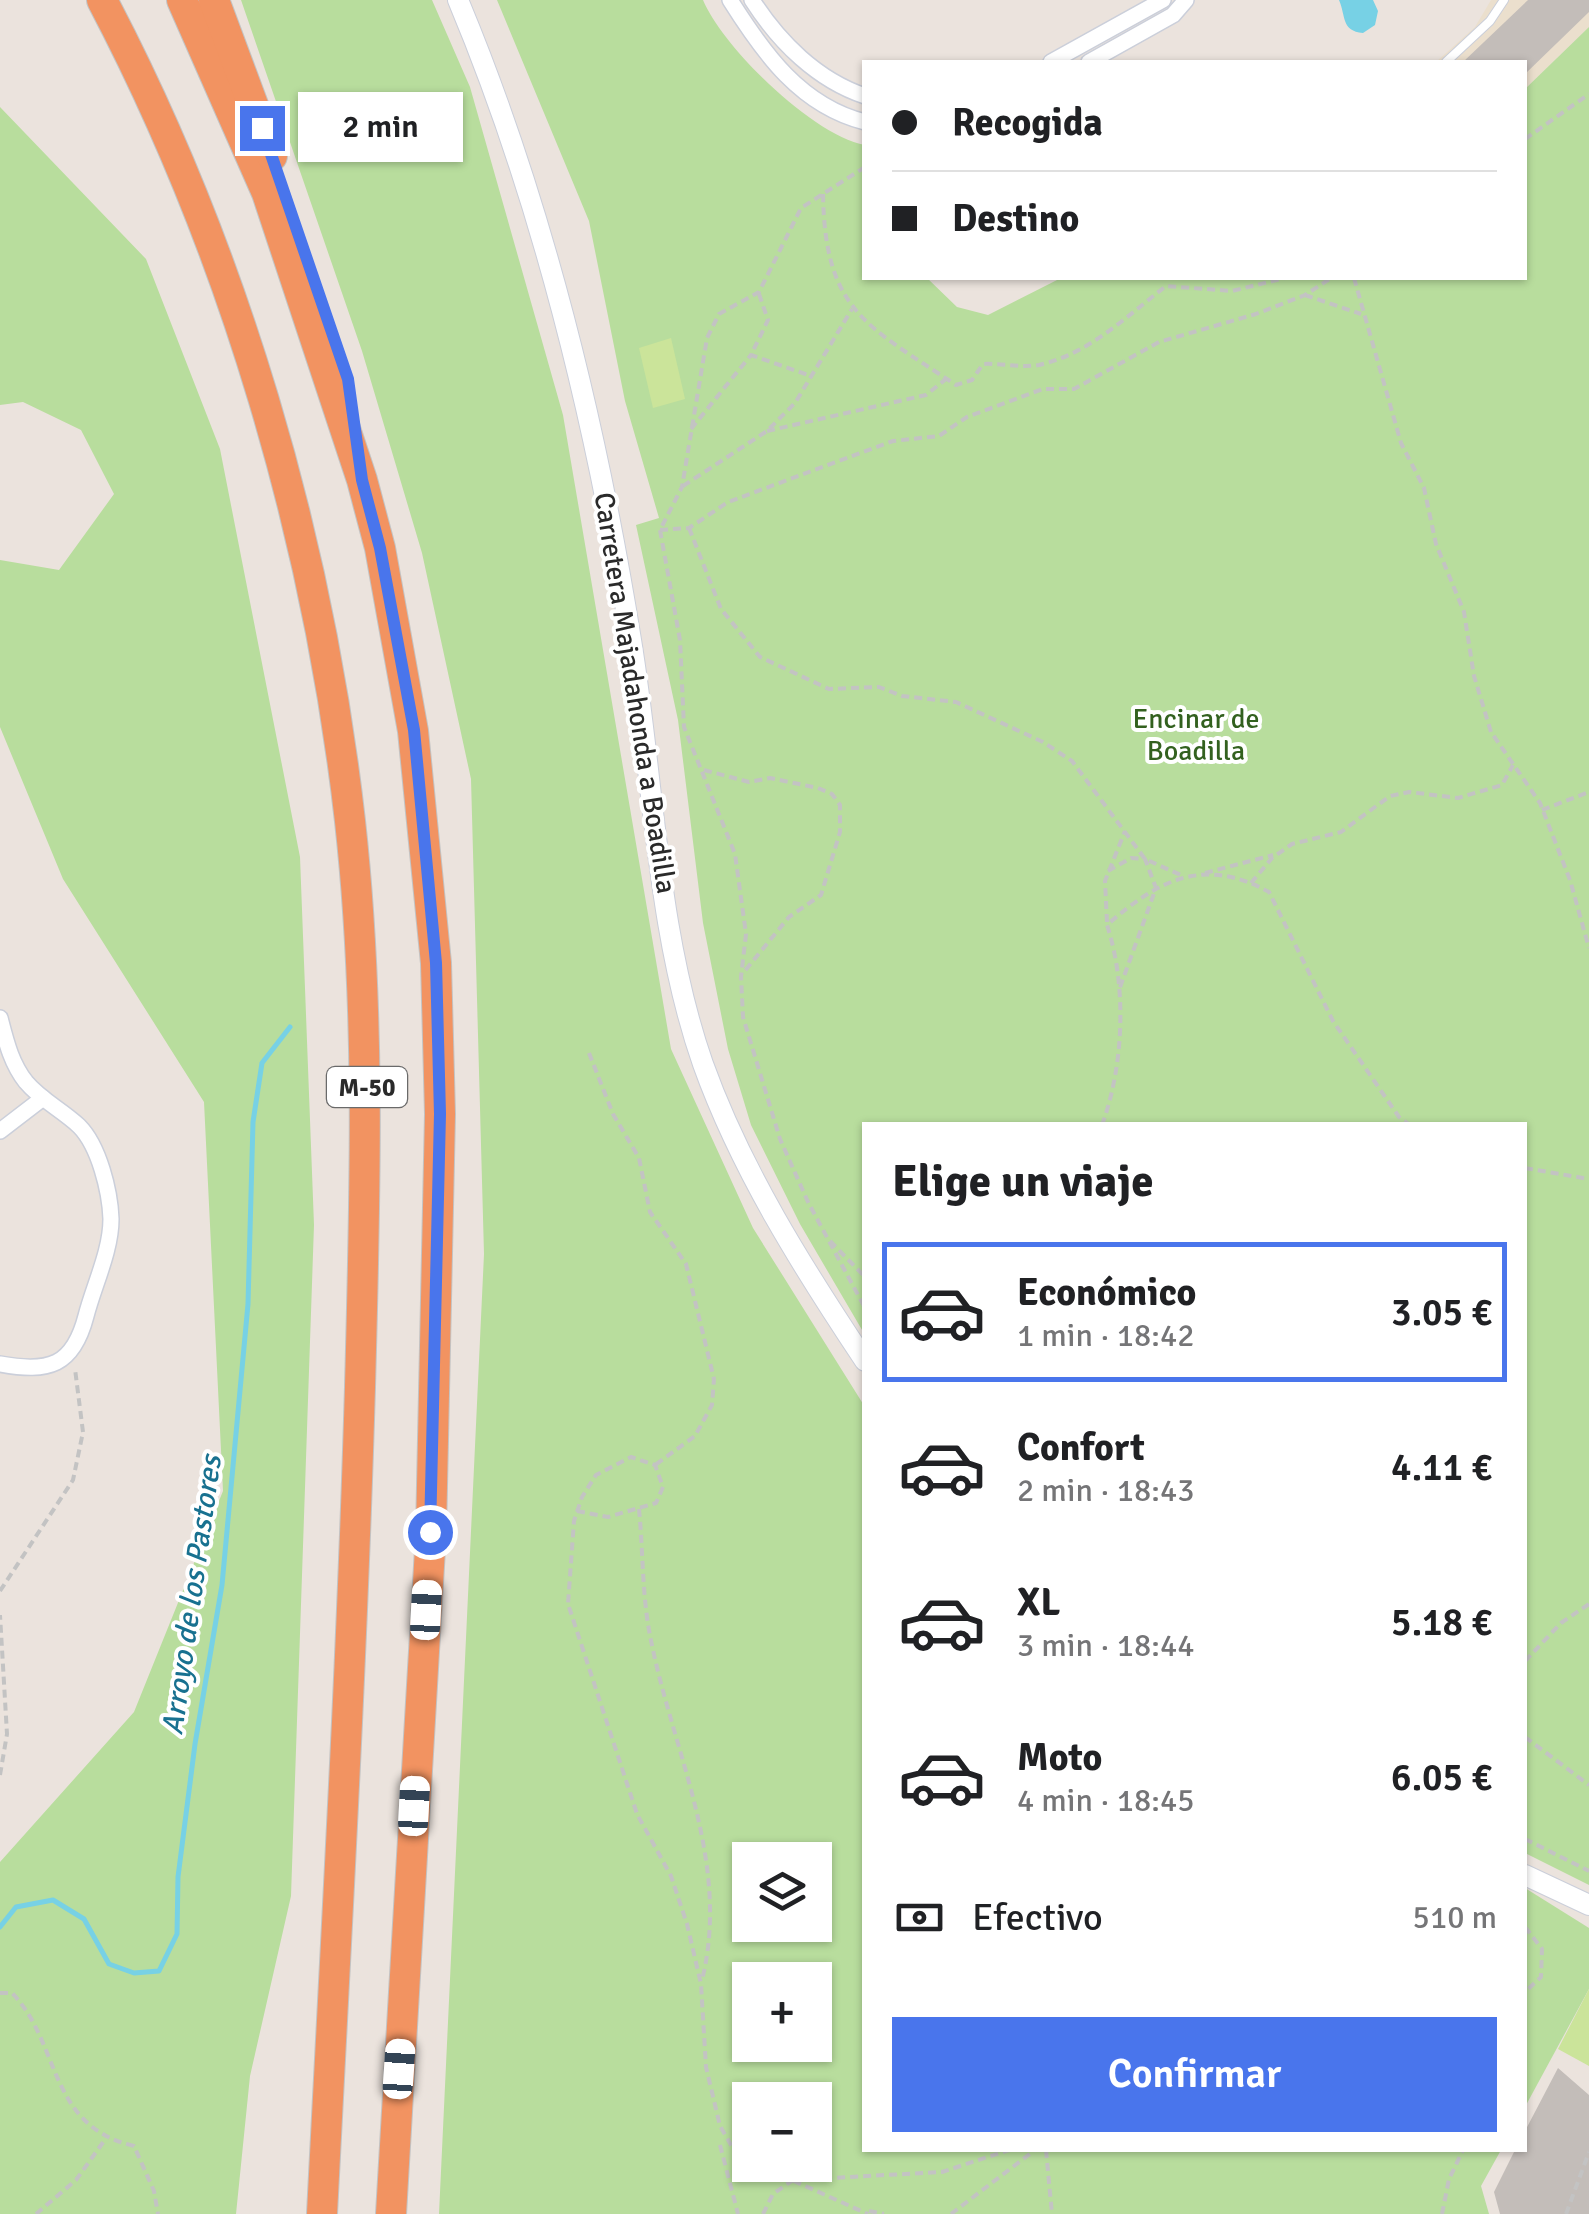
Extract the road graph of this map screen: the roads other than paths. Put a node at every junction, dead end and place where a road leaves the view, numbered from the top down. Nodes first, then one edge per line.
1 (102, 0) edge
2 (182, 0) edge
3 (214, 0) edge
4 (458, 0) edge
5 (730, 0) edge
6 (752, 0) edge
7 (1163, 0) edge
8 (1186, 0) edge
9 (1504, 0) edge
10 (1055, 60) edge
11 (1093, 60) edge
12 (1448, 60) edge
13 (862, 94) edge
14 (862, 121) edge
15 (362, 480) junction
16 (0, 1018) edge
17 (44, 1098) junction
18 (0, 1131) edge
19 (862, 1356) edge
20 (0, 1364) edge
21 (1527, 1876) edge
22 (1589, 1909) edge
23 (322, 2214) edge
24 (390, 2214) edge

1 - 23 highway, M-50
2 - 15 highway, M-50
3 - 15 highway
4 - 19 street, Carretera Majadahonda a Boadilla
5 - 14 street
6 - 13 street
7 - 10 street
8 - 11 street
9 - 12 lane
15 - 24 highway, M-50
16 - 17 street
17 - 18 street
17 - 20 street
21 - 22 street

